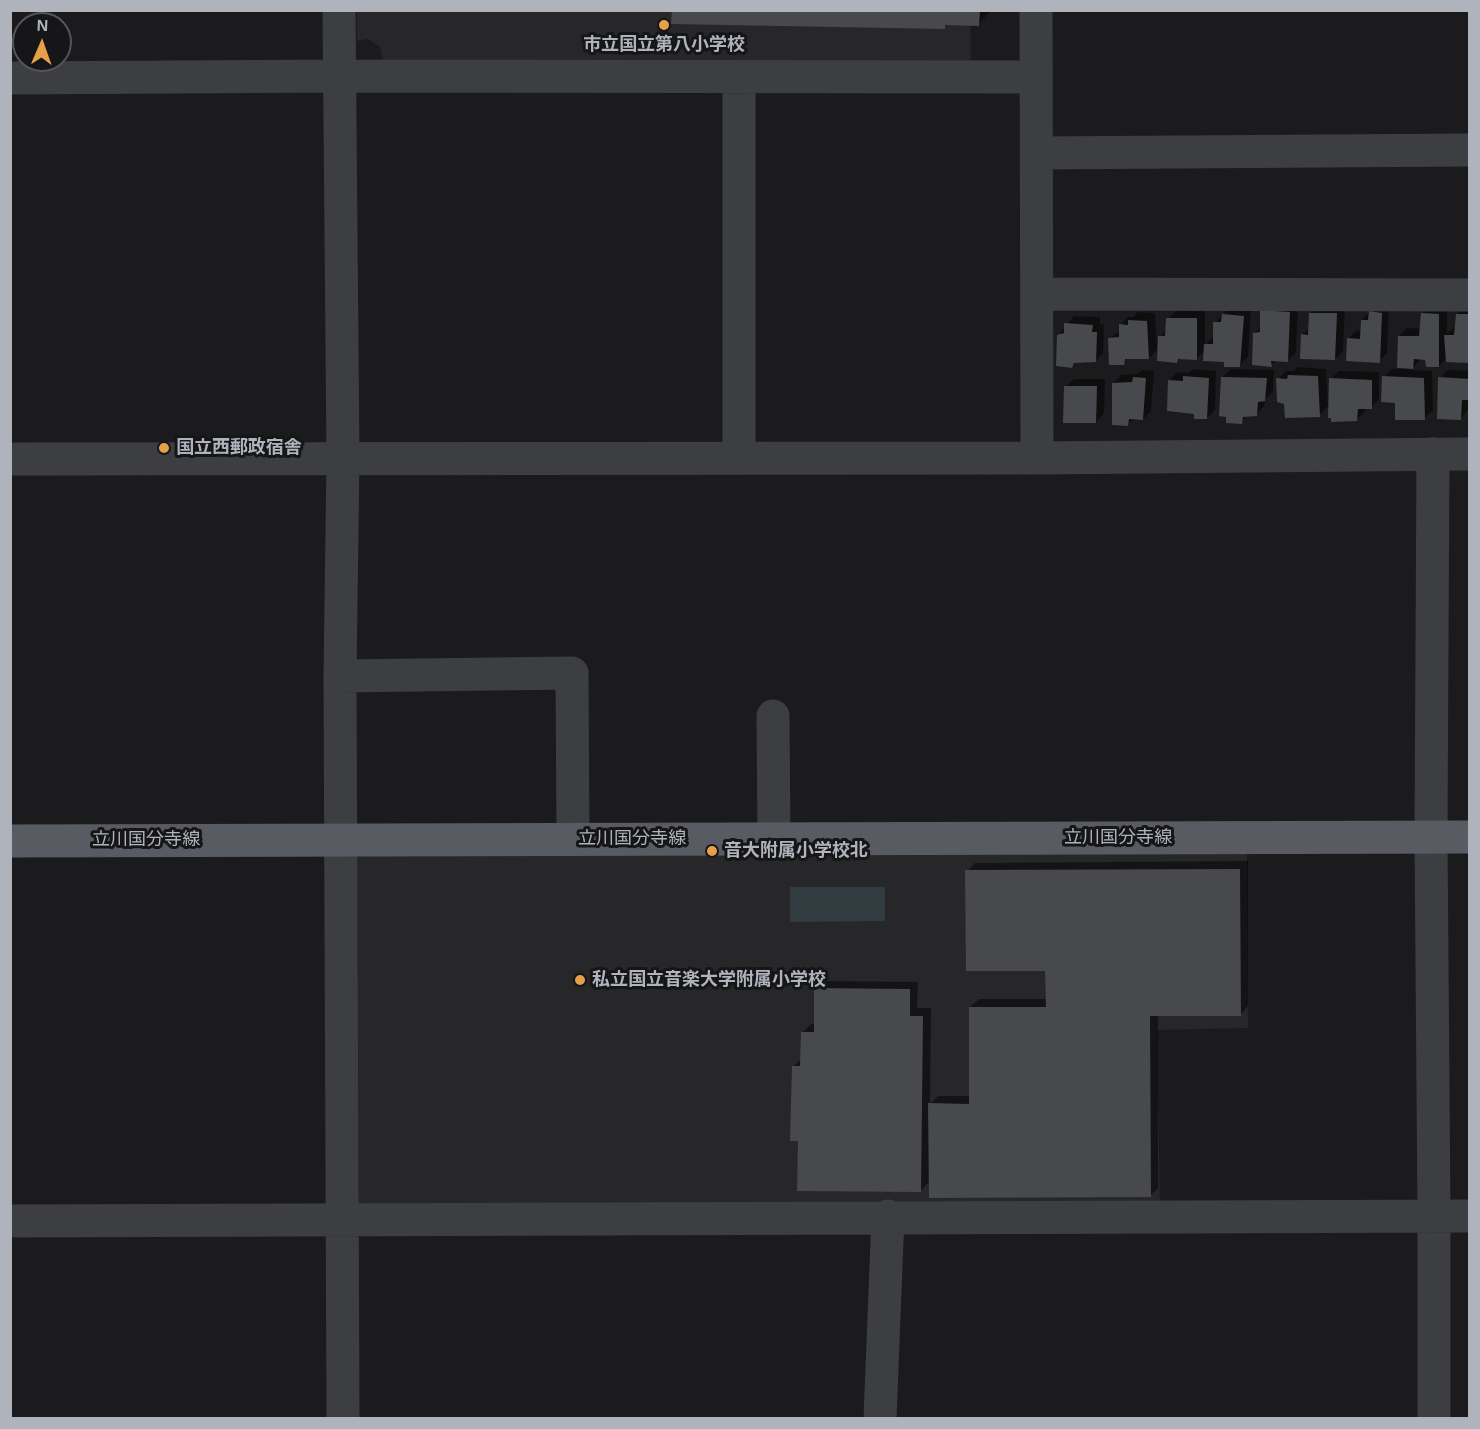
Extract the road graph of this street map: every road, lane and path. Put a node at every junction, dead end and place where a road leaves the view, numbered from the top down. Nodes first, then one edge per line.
1 (339, 10) edge
2 (1036, 10) edge
3 (339, 76) junction
4 (1036, 77) junction
5 (10, 78) edge
6 (739, 78) junction
7 (1470, 150) edge
8 (1036, 153) junction
9 (1037, 294) junction
10 (1470, 295) edge
11 (1433, 454) junction
12 (1470, 454) edge
13 (343, 458) junction
14 (739, 458) junction
15 (1037, 458) junction
16 (10, 459) edge
17 (340, 676) junction
18 (773, 716) dead end
19 (1431, 837) junction
20 (1470, 837) edge
21 (573, 839) junction
22 (774, 839) junction
23 (341, 840) junction
24 (10, 841) edge
25 (1434, 1215) junction
26 (888, 1216) junction
27 (1470, 1216) edge
28 (10, 1221) edge
29 (343, 1221) junction
30 (343, 1419) edge
31 (880, 1419) edge
32 (1434, 1419) edge

1 - 3 street
2 - 4 street
3 - 5 street
3 - 6 street
3 - 13 street
4 - 6 street
4 - 8 street
6 - 14 street
7 - 8 street
8 - 9 street
9 - 10 street
9 - 15 street
11 - 12 street
11 - 15 street
11 - 19 street
13 - 14 street
13 - 16 street
13 - 17 street
14 - 15 street
17 - 21 street
17 - 23 street
18 - 22 street
19 - 20 main road, 立川国分寺線
19 - 22 main road, 立川国分寺線
19 - 25 street
21 - 22 main road, 立川国分寺線
21 - 23 main road, 立川国分寺線
23 - 24 main road, 立川国分寺線
23 - 29 street
25 - 26 street
25 - 27 street
25 - 32 street
26 - 29 street
26 - 31 street
28 - 29 street
29 - 30 street

